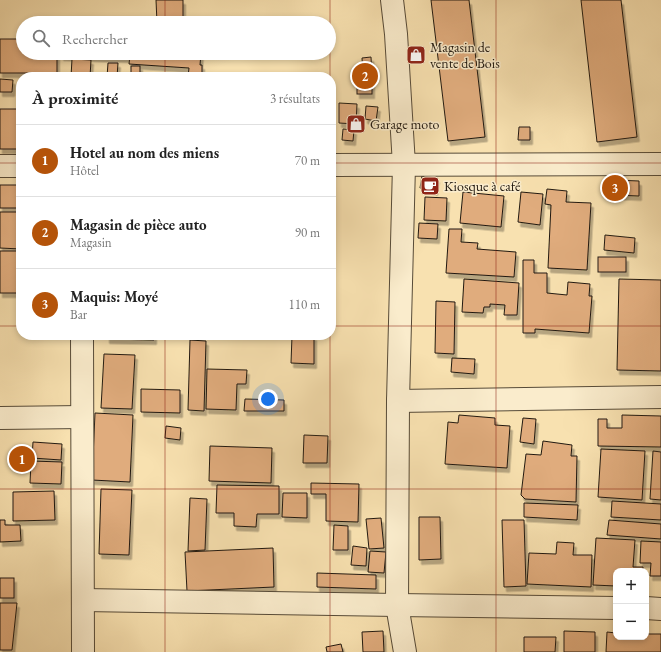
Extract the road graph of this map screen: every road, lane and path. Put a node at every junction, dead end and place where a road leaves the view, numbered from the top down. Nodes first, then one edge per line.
1 (392, 0) edge
2 (661, 164) edge
3 (336, 165) edge
4 (404, 165) junction
5 (0, 166) edge
6 (16, 166) edge
7 (82, 340) edge
8 (661, 397) edge
9 (398, 401) junction
10 (82, 417) junction
11 (0, 418) edge
12 (83, 600) junction
13 (397, 605) junction
14 (613, 608) edge
15 (649, 608) edge
16 (661, 609) edge
17 (83, 652) edge
18 (405, 652) edge

1 - 4 street
2 - 4 street
3 - 4 street
4 - 9 street
5 - 6 street
7 - 10 street
8 - 9 street
9 - 13 street
10 - 11 street
10 - 12 street
12 - 13 street
12 - 17 street
13 - 14 street
13 - 18 street
15 - 16 street

